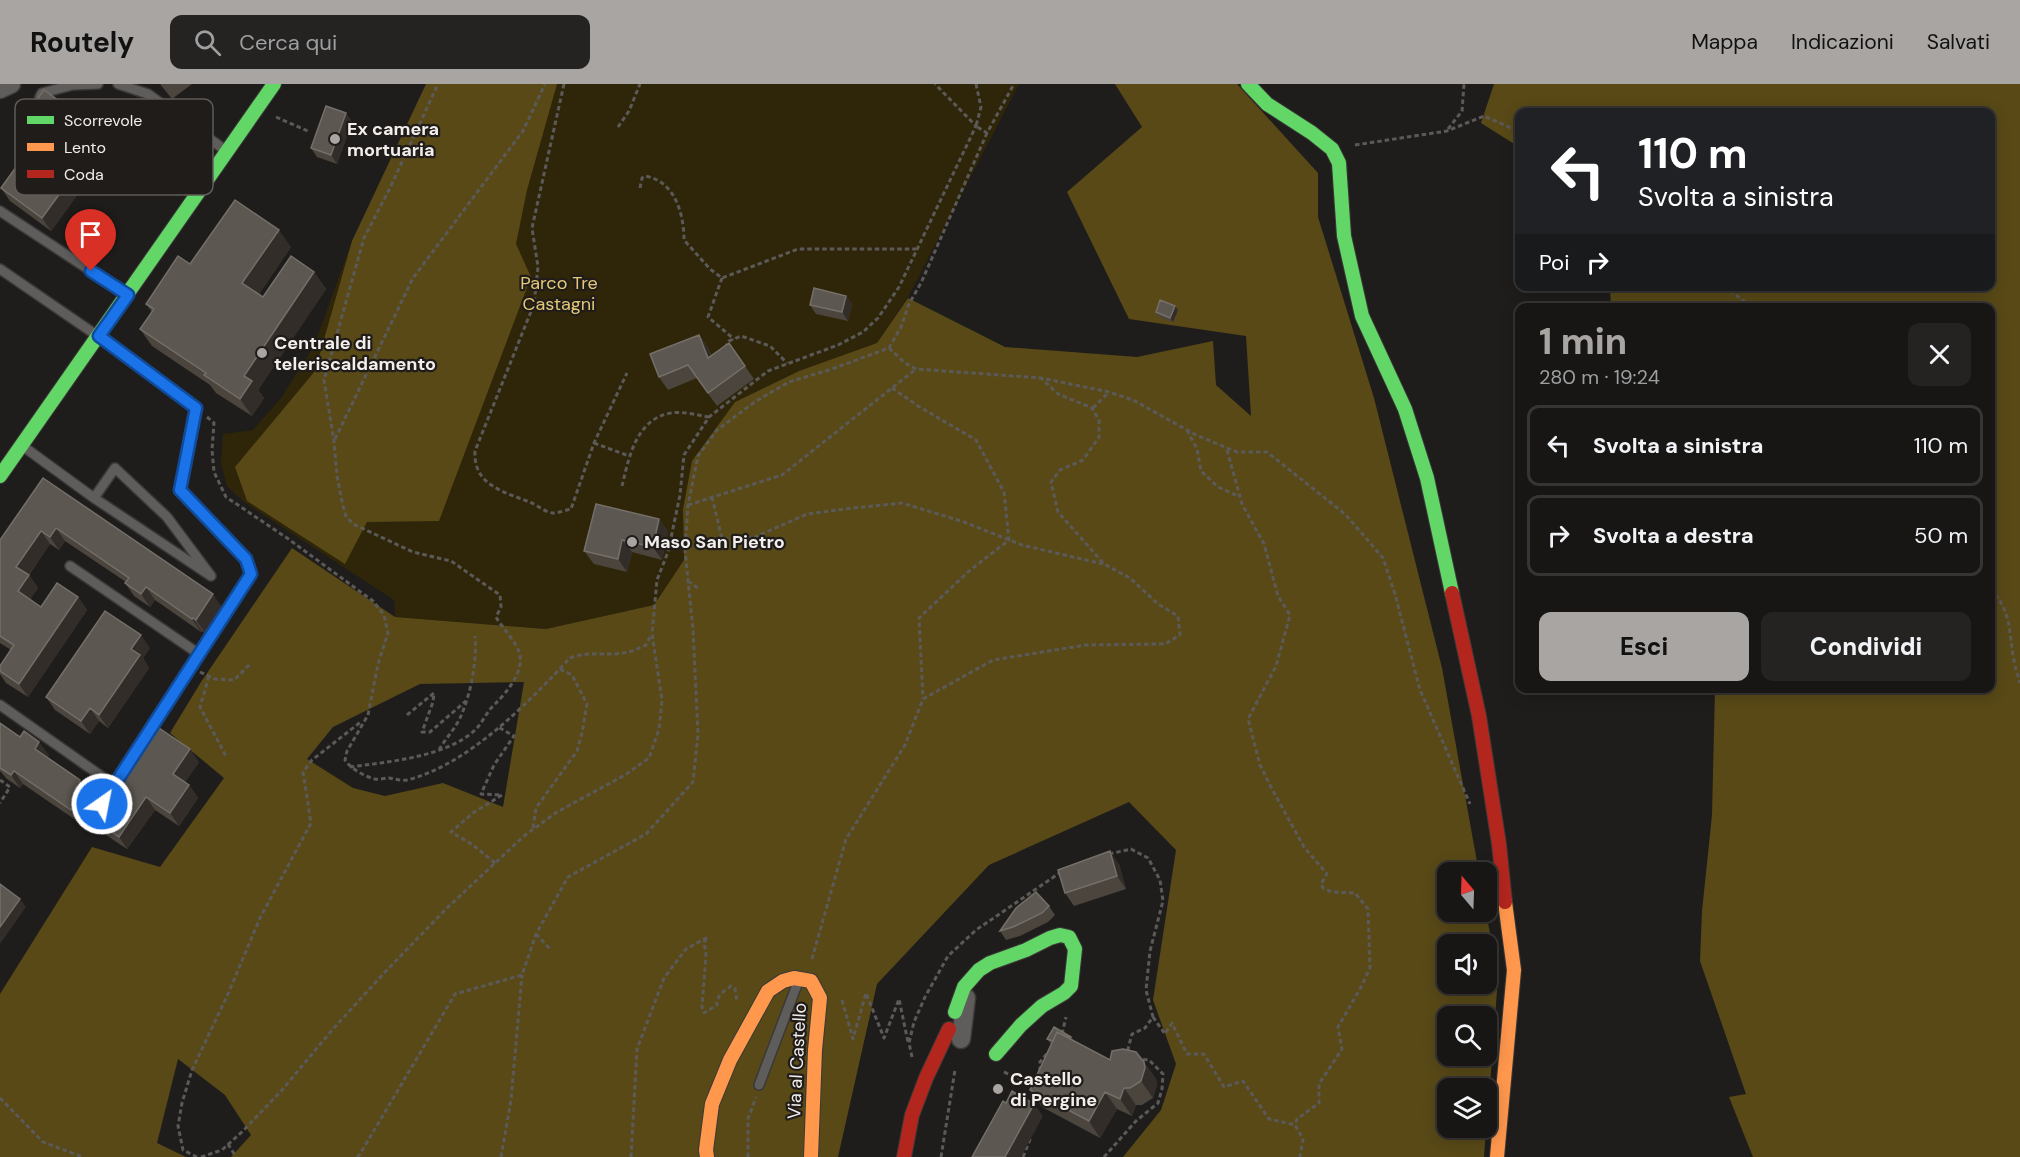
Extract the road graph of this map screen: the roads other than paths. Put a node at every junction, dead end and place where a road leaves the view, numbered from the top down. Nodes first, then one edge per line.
1 (11, 84) edge
2 (98, 84) edge
3 (118, 84) edge
4 (274, 84) edge
5 (1248, 84) edge
6 (0, 89) edge
7 (38, 99) edge
8 (155, 99) edge
9 (213, 141) edge
10 (228, 152) junction
11 (213, 173) edge
12 (198, 195) edge
13 (0, 211) edge
14 (0, 269) edge
15 (128, 295) junction
16 (99, 336) junction
17 (22, 446) junction
18 (0, 476) edge
19 (94, 498) junction
20 (70, 566) dead end
21 (199, 654) junction
22 (0, 705) edge
23 (140, 746) edge
24 (120, 776) edge
25 (114, 785) junction
26 (108, 795) edge
27 (803, 977) junction
28 (967, 985) junction
29 (955, 1012) dead end
30 (955, 1034) joint
31 (996, 1054) dead end
32 (759, 1085) road end
33 (707, 1157) edge
34 (811, 1157) edge
35 (904, 1157) edge
36 (1497, 1157) edge

1 - 6 street
2 - 7 lane
3 - 8 lane
4 - 10 street
5 - 36 street
9 - 10 lane
10 - 11 street
12 - 15 street
13 - 15 lane
14 - 16 lane
15 - 16 street
16 - 17 street
16 - 21 lane
17 - 18 street
17 - 19 lane
19 - 19 lane
20 - 21 lane
21 - 23 lane
22 - 25 lane
24 - 25 lane
25 - 26 lane
27 - 32 lane
27 - 33 street, Via al Castello
27 - 34 street, Via al Castello
28 - 29 street
28 - 30 street
28 - 31 street
30 - 35 street

